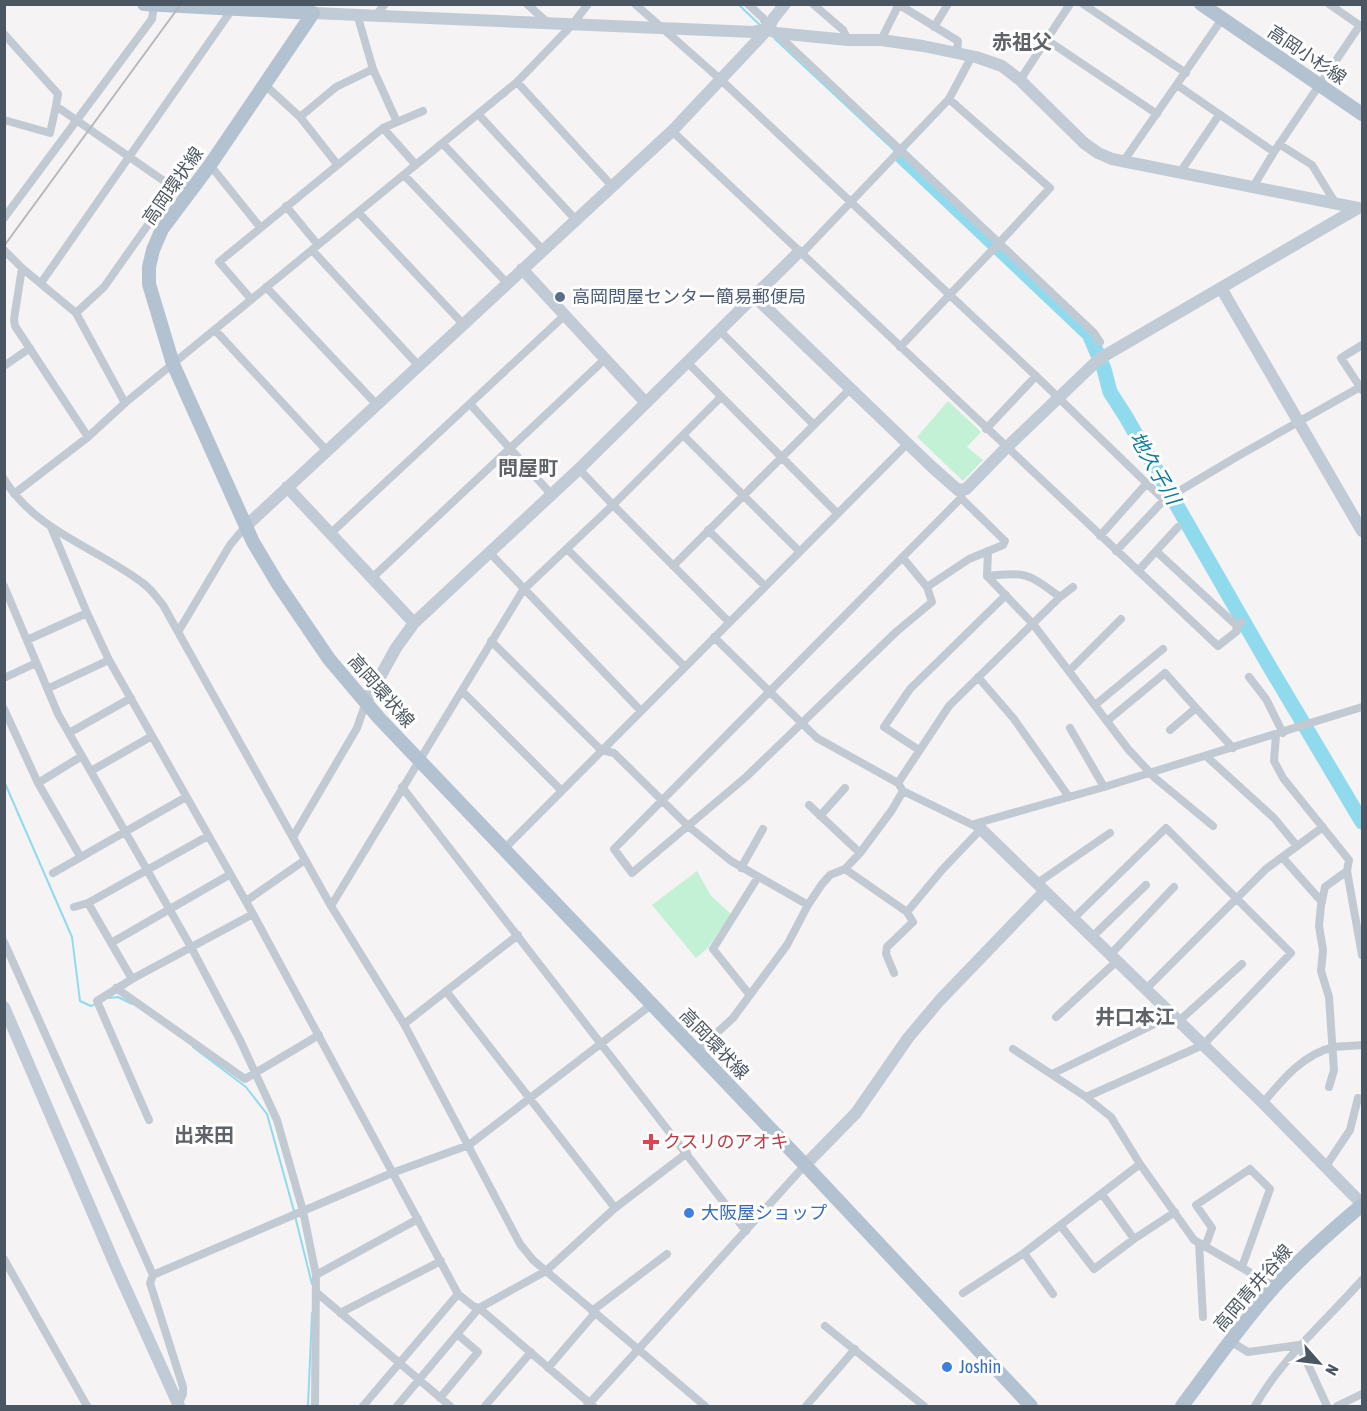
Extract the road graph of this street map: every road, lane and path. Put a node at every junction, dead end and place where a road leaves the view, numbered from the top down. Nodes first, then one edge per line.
1 (144, 4) edge
2 (386, 4) edge
3 (527, 4) edge
4 (588, 4) edge
5 (635, 4) edge
6 (748, 4) edge
7 (785, 4) edge
8 (813, 4) edge
9 (948, 4) edge
10 (1083, 4) edge
11 (1201, 4) edge
12 (1329, 4) edge
13 (161, 5) edge
14 (899, 5) edge
15 (1067, 6) edge
16 (228, 7) edge
17 (316, 9) edge
18 (357, 14) junction
19 (376, 15) junction
20 (1222, 19) junction
21 (550, 24) junction
22 (572, 25) junction
23 (1361, 26) edge
24 (934, 27) junction
25 (664, 29) junction
26 (767, 32) junction
27 (4, 34) edge
28 (848, 40) junction
29 (881, 40) junction
30 (1047, 40) junction
31 (957, 52) junction
32 (972, 56) junction
33 (374, 69) junction
34 (1186, 73) junction
35 (720, 79) junction
36 (1020, 80) junction
37 (517, 82) junction
38 (265, 85) junction
39 (1320, 85) junction
40 (1177, 86) junction
41 (949, 99) junction
42 (56, 106) junction
43 (423, 111) dead end
44 (478, 114) junction
45 (1157, 114) junction
46 (1362, 114) edge
47 (1219, 115) junction
48 (300, 117) junction
49 (77, 119) junction
50 (4, 120) edge
51 (397, 122) junction
52 (383, 128) junction
53 (672, 131) junction
54 (443, 144) junction
55 (1277, 148) junction
56 (898, 152) junction
57 (129, 156) junction
58 (1123, 162) junction
59 (337, 164) junction
60 (210, 165) junction
61 (416, 165) junction
62 (1182, 173) junction
63 (404, 175) junction
64 (196, 182) junction
65 (612, 186) junction
66 (1253, 187) junction
67 (174, 188) junction
68 (851, 201) junction
69 (1336, 205) junction
70 (286, 206) junction
71 (1361, 208) edge
72 (358, 212) junction
73 (4, 218) edge
74 (576, 220) junction
75 (260, 227) junction
76 (999, 243) junction
77 (315, 248) junction
78 (4, 250) edge
79 (543, 250) junction
80 (799, 252) junction
81 (22, 267) junction
82 (522, 269) junction
83 (41, 283) junction
84 (507, 283) junction
85 (266, 287) junction
86 (1221, 288) junction
87 (950, 295) junction
88 (754, 296) junction
89 (251, 299) junction
90 (76, 313) junction
91 (565, 315) junction
92 (463, 324) junction
93 (215, 330) junction
94 (719, 330) junction
95 (1100, 342) dead end
96 (1362, 345) edge
97 (900, 347) junction
98 (30, 348) junction
99 (605, 359) junction
100 (687, 362) junction
101 (173, 364) junction
102 (418, 365) junction
103 (4, 366) edge
104 (1036, 376) junction
105 (1362, 388) edge
106 (850, 389) junction
107 (721, 397) junction
108 (1058, 398) junction
109 (125, 403) junction
110 (646, 403) junction
111 (470, 404) junction
112 (377, 405) junction
113 (1297, 422) junction
114 (814, 425) junction
115 (986, 429) junction
116 (683, 435) junction
117 (88, 437) junction
118 (908, 443) junction
119 (511, 448) junction
120 (1006, 448) junction
121 (327, 451) junction
122 (781, 458) junction
123 (579, 469) junction
124 (4, 479) edge
125 (1147, 483) junction
126 (287, 487) junction
127 (14, 494) junction
128 (551, 494) junction
129 (743, 495) junction
130 (962, 495) junction
131 (1165, 499) junction
132 (613, 505) junction
133 (837, 513) junction
134 (51, 526) junction
135 (245, 526) junction
136 (1178, 527) dead end
137 (708, 530) junction
138 (1362, 531) edge
139 (330, 534) junction
140 (1100, 536) junction
141 (567, 549) junction
142 (800, 551) junction
143 (1116, 551) junction
144 (489, 552) junction
145 (987, 552) junction
146 (1156, 552) junction
147 (903, 558) junction
148 (673, 566) junction
149 (1138, 571) junction
150 (987, 576) junction
151 (372, 578) junction
152 (4, 586) edge
153 (765, 586) junction
154 (927, 587) junction
155 (1073, 587) dead end
156 (523, 590) junction
157 (1006, 596) junction
158 (1060, 597) junction
159 (87, 613) junction
160 (1121, 619) dead end
161 (729, 622) junction
162 (414, 623) junction
163 (1033, 624) junction
164 (178, 632) junction
165 (714, 636) junction
166 (27, 640) junction
167 (491, 641) junction
168 (1163, 649) dead end
169 (109, 660) junction
170 (36, 663) junction
171 (684, 666) junction
172 (1069, 671) junction
173 (978, 677) junction
174 (1248, 677) dead end
175 (4, 678) edge
176 (49, 688) junction
177 (462, 691) junction
178 (770, 691) junction
179 (131, 698) junction
180 (366, 702) junction
181 (1095, 705) junction
182 (1362, 707) edge
183 (1196, 708) junction
184 (4, 709) edge
185 (641, 711) junction
186 (1107, 721) junction
187 (802, 723) junction
188 (1070, 728) dead end
189 (1170, 730) dead end
190 (69, 733) junction
191 (1279, 734) junction
192 (152, 736) junction
193 (1233, 748) junction
194 (601, 750) junction
195 (919, 750) junction
196 (82, 756) junction
197 (1206, 756) junction
198 (419, 759) junction
199 (91, 771) junction
200 (1152, 773) junction
201 (38, 783) junction
202 (898, 783) junction
203 (402, 787) junction
204 (1104, 787) junction
205 (845, 788) dead end
206 (561, 790) junction
207 (903, 791) junction
208 (186, 797) junction
209 (1069, 797) junction
210 (662, 799) junction
211 (809, 805) dead end
212 (820, 816) junction
213 (688, 826) junction
214 (1213, 826) dead end
215 (977, 827) junction
216 (1323, 827) junction
217 (124, 830) junction
218 (763, 830) dead end
219 (1110, 833) dead end
220 (208, 836) junction
221 (292, 837) junction
222 (1297, 846) junction
223 (504, 849) junction
224 (860, 853) junction
225 (80, 855) junction
226 (1282, 857) junction
227 (305, 860) junction
228 (741, 868) junction
229 (845, 869) junction
230 (147, 870) junction
231 (1347, 871) junction
232 (53, 873) dead end
233 (230, 875) junction
234 (758, 877) junction
235 (1146, 885) dead end
236 (1174, 887) dead end
237 (1040, 888) junction
238 (1237, 900) junction
239 (246, 901) junction
240 (1322, 902) junction
241 (88, 903) junction
242 (808, 905) junction
243 (331, 906) junction
244 (74, 907) dead end
245 (168, 909) junction
246 (907, 912) junction
247 (253, 914) junction
248 (1073, 919) junction
249 (518, 935) junction
250 (1092, 937) junction
251 (4, 942) edge
252 (111, 943) junction
253 (190, 948) junction
254 (1362, 955) edge
255 (1113, 958) junction
256 (1242, 964) dead end
257 (894, 973) dead end
258 (132, 979) junction
259 (116, 988) junction
260 (1146, 989) junction
261 (446, 991) junction
262 (749, 994) junction
263 (651, 1005) junction
264 (4, 1007) edge
265 (1056, 1017) dead end
266 (1176, 1018) junction
267 (404, 1024) junction
268 (319, 1035) junction
269 (602, 1044) junction
270 (1203, 1045) junction
271 (1362, 1045) edge
272 (1332, 1048) junction
273 (1013, 1049) dead end
274 (696, 1052) junction
275 (255, 1072) junction
276 (1052, 1074) junction
277 (1329, 1087) dead end
278 (530, 1097) junction
279 (1086, 1097) junction
280 (1358, 1098) dead end
281 (1263, 1103) junction
282 (149, 1120) dead end
283 (469, 1145) junction
284 (687, 1153) junction
285 (1140, 1164) junction
286 (806, 1165) junction
287 (1326, 1166) junction
288 (392, 1173) junction
289 (1102, 1194) junction
290 (1362, 1207) edge
291 (615, 1208) junction
292 (303, 1211) junction
293 (1174, 1212) junction
294 (418, 1218) junction
295 (1061, 1226) junction
296 (746, 1231) junction
297 (1134, 1239) junction
298 (1202, 1245) junction
299 (1024, 1253) junction
300 (667, 1254) dead end
301 (4, 1259) edge
302 (441, 1262) junction
303 (1242, 1267) junction
304 (546, 1271) junction
305 (153, 1275) junction
306 (316, 1275) junction
307 (1362, 1280) edge
308 (1275, 1287) junction
309 (316, 1292) junction
310 (963, 1293) dead end
311 (458, 1294) junction
312 (1053, 1294) dead end
313 (479, 1308) junction
314 (594, 1312) junction
315 (340, 1313) junction
316 (1203, 1317) dead end
317 (825, 1326) dead end
318 (457, 1335) junction
319 (1230, 1341) junction
320 (1299, 1345) junction
321 (855, 1349) junction
322 (638, 1350) junction
323 (531, 1352) junction
324 (399, 1364) junction
325 (548, 1368) junction
326 (419, 1379) junction
327 (1362, 1394) edge
328 (440, 1398) junction
329 (700, 1405) edge
330 (179, 1406) edge
331 (590, 1406) edge
332 (87, 1407) edge
333 (315, 1407) edge
334 (363, 1407) edge
335 (397, 1407) edge
336 (450, 1407) edge
337 (485, 1407) edge
338 (806, 1407) edge
339 (924, 1407) edge
340 (1031, 1407) edge
341 (1182, 1407) edge
342 (1255, 1407) edge
343 (1327, 1407) edge
344 (1337, 1407) edge

1 - 13 main road
2 - 19 street
3 - 21 street
4 - 22 street
5 - 25 street
6 - 26 street
7 - 26 street
8 - 28 street
9 - 24 street
10 - 34 street
11 - 20 main road, 高岡小杉線
12 - 23 street
13 - 16 main road
13 - 49 street
14 - 24 street
14 - 29 street
15 - 30 street
16 - 17 main road
16 - 57 street
17 - 18 street
17 - 38 main road, 高岡環状線
18 - 19 street
18 - 33 street
19 - 21 street
20 - 34 street
20 - 39 main road, 高岡小杉線
21 - 22 street
22 - 25 street
22 - 37 street
23 - 39 street
24 - 31 street
25 - 26 street
25 - 35 street
26 - 28 street
26 - 35 street
26 - 56 street
27 - 42 street
28 - 29 street
29 - 31 street
30 - 36 street
30 - 45 street
31 - 32 street
32 - 36 street
32 - 41 street
33 - 48 street
33 - 51 street
34 - 40 street
35 - 53 street
35 - 68 street
36 - 58 street
37 - 44 street
37 - 65 street
38 - 48 street
38 - 60 main road, 高岡環状線
39 - 46 main road, 高岡小杉線
39 - 55 street
40 - 45 street
40 - 47 street
41 - 56 street
41 - 76 street
42 - 49 street
42 - 50 street
43 - 51 street
44 - 54 street
44 - 74 street
45 - 58 street
47 - 55 street
47 - 62 street
48 - 59 street
49 - 57 street
49 - 73 street
51 - 52 street
52 - 59 street
52 - 61 street
53 - 65 street
53 - 80 street
54 - 61 street
54 - 79 street
55 - 66 street
55 - 69 street
56 - 68 street
56 - 76 street
57 - 67 street
57 - 83 street
58 - 62 street
59 - 70 street
60 - 64 main road, 高岡環状線
60 - 75 street
61 - 63 street
62 - 66 street
63 - 72 street
63 - 84 street
64 - 67 street
64 - 101 main road, 高岡環状線
65 - 74 street
66 - 69 street
67 - 90 street
68 - 80 street
68 - 87 street
69 - 71 street
70 - 75 street
70 - 77 street
71 - 86 street
72 - 77 street
72 - 92 street
74 - 79 street
75 - 89 street
76 - 87 street
76 - 95 street
77 - 85 street
77 - 102 street
78 - 81 street
79 - 82 street
80 - 88 street
80 - 97 street
81 - 83 street
81 - 98 street
82 - 84 street
82 - 91 street
83 - 90 street
84 - 92 street
85 - 89 street
85 - 112 street
86 - 108 street
86 - 113 street
87 - 97 street
87 - 104 street
88 - 94 street
88 - 106 street
89 - 93 street
90 - 109 street
91 - 99 street
91 - 111 street
92 - 102 street
93 - 101 street
93 - 121 street
94 - 100 street
94 - 114 street
96 - 105 street
97 - 115 street
98 - 103 street
98 - 117 street
99 - 110 street
99 - 119 street
100 - 107 street
100 - 110 street
101 - 109 street
101 - 135 main road, 高岡環状線
102 - 112 street
104 - 108 street
104 - 115 street
105 - 113 street
106 - 114 street
106 - 118 street
107 - 116 street
107 - 122 street
108 - 120 street
108 - 125 street
109 - 117 street
110 - 123 street
111 - 119 street
111 - 139 street
112 - 121 street
113 - 131 street
113 - 138 street
114 - 122 street
115 - 120 street
116 - 129 street
116 - 132 street
117 - 127 street
118 - 130 street
118 - 133 street
119 - 128 street
119 - 151 street
120 - 130 street
120 - 140 street
121 - 126 street
122 - 129 street
122 - 133 street
123 - 128 street
123 - 132 street
124 - 127 street
125 - 131 street
125 - 140 street
126 - 135 street
126 - 139 street
127 - 134 street
128 - 144 street
129 - 137 street
129 - 142 street
130 - 145 street
130 - 147 street
131 - 143 street
132 - 141 street
132 - 148 street
133 - 142 street
134 - 159 street
134 - 164 street
135 - 164 street
135 - 180 main road, 高岡環状線
136 - 146 street
137 - 148 street
137 - 153 street
139 - 151 street
140 - 143 street
141 - 156 street
141 - 171 street
142 - 153 street
143 - 149 street
144 - 156 street
144 - 162 street
145 - 150 street
145 - 154 street
146 - 149 street
146 - 149 street
147 - 154 street
147 - 178 street
148 - 161 street
150 - 157 street
150 - 158 street
151 - 162 street
152 - 166 street
153 - 161 street
154 - 187 street
155 - 158 street
156 - 167 street
156 - 185 street
157 - 163 street
157 - 195 street
158 - 163 street
159 - 166 street
159 - 169 street
160 - 172 street
161 - 165 street
162 - 180 street
163 - 172 street
163 - 173 street
164 - 221 street
165 - 171 street
165 - 178 street
166 - 170 street
167 - 177 street
167 - 194 street
168 - 181 street
169 - 176 street
169 - 179 street
170 - 175 street
170 - 176 street
171 - 185 street
172 - 181 street
173 - 195 street
173 - 209 street
174 - 191 street
176 - 190 street
177 - 198 street
177 - 206 street
178 - 187 street
178 - 210 street
179 - 190 street
179 - 192 street
180 - 198 main road, 高岡環状線
180 - 221 street
181 - 186 street
182 - 191 street
183 - 186 street
183 - 189 street
183 - 193 street
184 - 201 street
185 - 194 street
186 - 200 street
187 - 202 street
187 - 213 street
188 - 204 street
190 - 196 street
191 - 193 street
191 - 216 street
192 - 199 street
192 - 208 street
193 - 197 street
194 - 206 street
194 - 210 street
195 - 202 street
196 - 199 street
196 - 201 street
197 - 200 street
197 - 222 street
198 - 203 street
198 - 223 main road, 高岡環状線
199 - 217 street
200 - 204 street
200 - 214 street
201 - 225 street
202 - 207 street
203 - 243 street
203 - 249 street
204 - 209 street
205 - 212 street
206 - 223 street
207 - 215 street
207 - 224 street
208 - 217 street
208 - 220 street
209 - 215 street
210 - 213 street
210 - 213 street
211 - 212 street
212 - 224 street
213 - 228 street
215 - 237 street
215 - 246 street
216 - 222 street
216 - 231 street
217 - 225 street
217 - 230 street
218 - 228 street
219 - 237 street
220 - 230 street
220 - 233 street
221 - 227 street
222 - 226 street
223 - 263 main road, 高岡環状線
224 - 229 street
225 - 232 street
226 - 238 street
226 - 240 street
227 - 239 street
227 - 243 street
228 - 234 street
229 - 242 street
229 - 246 street
230 - 241 street
230 - 245 street
231 - 240 street
231 - 254 street
233 - 239 street
233 - 245 street
234 - 242 street
234 - 262 street
235 - 250 street
236 - 255 street
237 - 248 street
237 - 286 street
238 - 248 street
238 - 260 street
238 - 270 street
239 - 247 street
240 - 272 street
241 - 244 street
241 - 252 street
242 - 262 street
243 - 267 street
245 - 252 street
245 - 253 street
246 - 257 street
247 - 253 street
247 - 268 street
248 - 250 street
249 - 261 street
249 - 269 street
250 - 255 street
251 - 305 street
252 - 258 street
253 - 258 street
253 - 275 street
255 - 260 street
255 - 265 street
256 - 266 street
258 - 259 street
259 - 275 street
259 - 282 street
260 - 266 street
261 - 267 street
261 - 278 street
262 - 274 street
263 - 269 street
263 - 274 main road, 高岡環状線
264 - 330 street
266 - 270 street
266 - 276 street
267 - 283 street
268 - 275 street
268 - 288 street
269 - 278 street
269 - 284 street
270 - 279 street
270 - 281 street
271 - 272 street
272 - 277 street
272 - 281 street
273 - 276 street
274 - 286 main road, 高岡環状線
275 - 292 street
276 - 279 street
278 - 283 street
278 - 291 street
279 - 285 street
280 - 287 street
281 - 287 street
283 - 288 street
283 - 304 street
284 - 291 street
284 - 296 street
285 - 289 street
285 - 293 street
286 - 296 street
286 - 340 main road, 高岡環状線
287 - 290 street
288 - 292 street
288 - 294 street
289 - 295 street
289 - 297 street
290 - 308 main road, 高岡青井谷線
291 - 304 street
292 - 305 street
292 - 306 street
293 - 297 street
293 - 298 street
294 - 302 street
294 - 306 street
295 - 297 street
295 - 299 street
296 - 322 street
298 - 303 street
298 - 303 street
298 - 316 street
299 - 310 street
299 - 312 street
300 - 314 street
301 - 332 street
302 - 311 street
302 - 315 street
303 - 308 street
304 - 313 street
304 - 314 street
305 - 330 street
306 - 309 street
307 - 320 street
308 - 319 main road, 高岡青井谷線
309 - 315 street
309 - 333 street
311 - 313 street
311 - 324 street
313 - 318 street
313 - 323 street
314 - 322 street
314 - 325 street
315 - 324 street
317 - 321 street
318 - 326 street
318 - 328 street
319 - 320 street
319 - 341 main road, 高岡青井谷線
320 - 342 street
320 - 343 street
321 - 338 street
321 - 339 street
322 - 329 street
322 - 331 street
323 - 325 street
323 - 337 street
324 - 326 street
324 - 334 street
325 - 331 street
326 - 328 street
326 - 335 street
327 - 344 street
328 - 336 street

